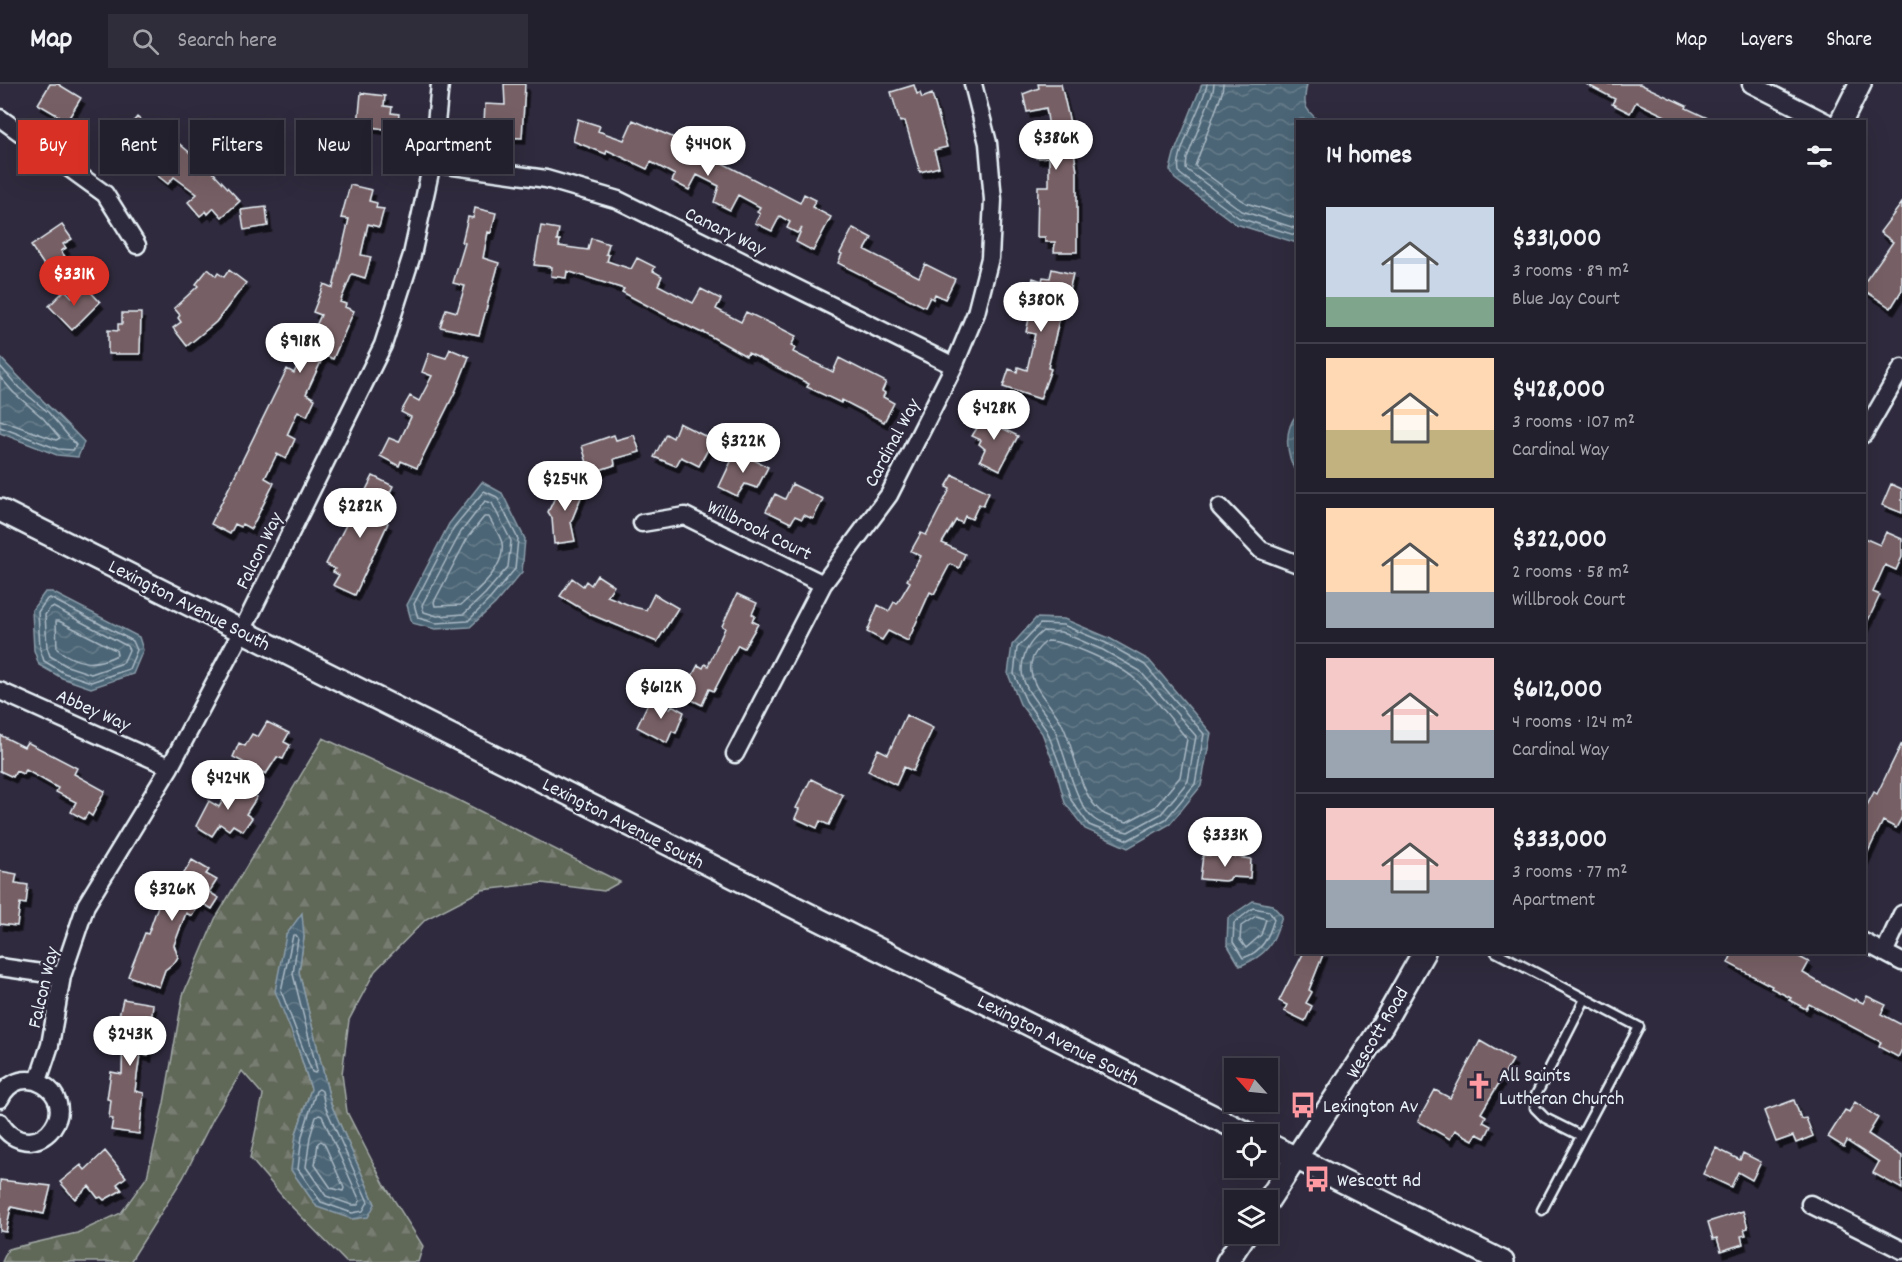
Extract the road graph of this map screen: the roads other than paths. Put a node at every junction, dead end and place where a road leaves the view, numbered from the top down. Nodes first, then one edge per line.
1 (440, 84) edge
2 (973, 84) edge
3 (1751, 84) edge
4 (1860, 84) edge
5 (0, 118) edge
6 (436, 120) edge
7 (1822, 120) edge
8 (1841, 120) edge
9 (430, 174) edge
10 (510, 174) edge
11 (137, 245) dead end
12 (954, 366) junction
13 (1902, 368) edge
14 (1866, 431) edge
15 (1220, 507) dead end
16 (0, 510) edge
17 (642, 523) dead end
18 (1296, 563) edge
19 (823, 584) junction
20 (242, 631) junction
21 (0, 692) edge
22 (735, 754) dead end
23 (170, 766) junction
24 (1902, 914) edge
25 (1866, 943) edge
26 (1884, 953) junction
27 (1423, 954) edge
28 (1500, 954) edge
29 (1902, 962) edge
30 (0, 967) edge
31 (62, 976) junction
32 (1585, 999) junction
33 (38, 1082) junction
34 (0, 1099) edge
35 (0, 1122) edge
36 (1228, 1124) edge
37 (1581, 1136) junction
38 (1278, 1148) edge
39 (1297, 1158) junction
40 (1275, 1190) edge
41 (1810, 1204) dead end
42 (1542, 1210) dead end
43 (1239, 1244) edge
44 (1902, 1250) edge
45 (1227, 1262) edge
46 (1503, 1262) edge

1 - 6 street, Falcon Way
2 - 12 street, Cardinal Way
3 - 7 street
4 - 8 street
5 - 11 street
9 - 20 street, Falcon Way
10 - 12 street, Canary Way
12 - 19 street, Cardinal Way
13 - 14 street
15 - 18 street
16 - 20 street, Lexington Avenue South
17 - 19 street, Willbrook Court
19 - 22 street, Cardinal Way
20 - 23 street, Falcon Way
20 - 36 street, Lexington Avenue South
21 - 23 street, Abbey Way
23 - 31 street, Falcon Way
24 - 26 street
25 - 26 street
26 - 29 street
27 - 39 street, Wescott Road
28 - 32 lane
30 - 31 street
31 - 33 street, Falcon Way
32 - 37 lane
32 - 37 lane
33 - 34 street
33 - 35 street
37 - 42 lane
38 - 39 street
39 - 40 street, Wescott Road
39 - 46 street
41 - 44 street
43 - 45 street

